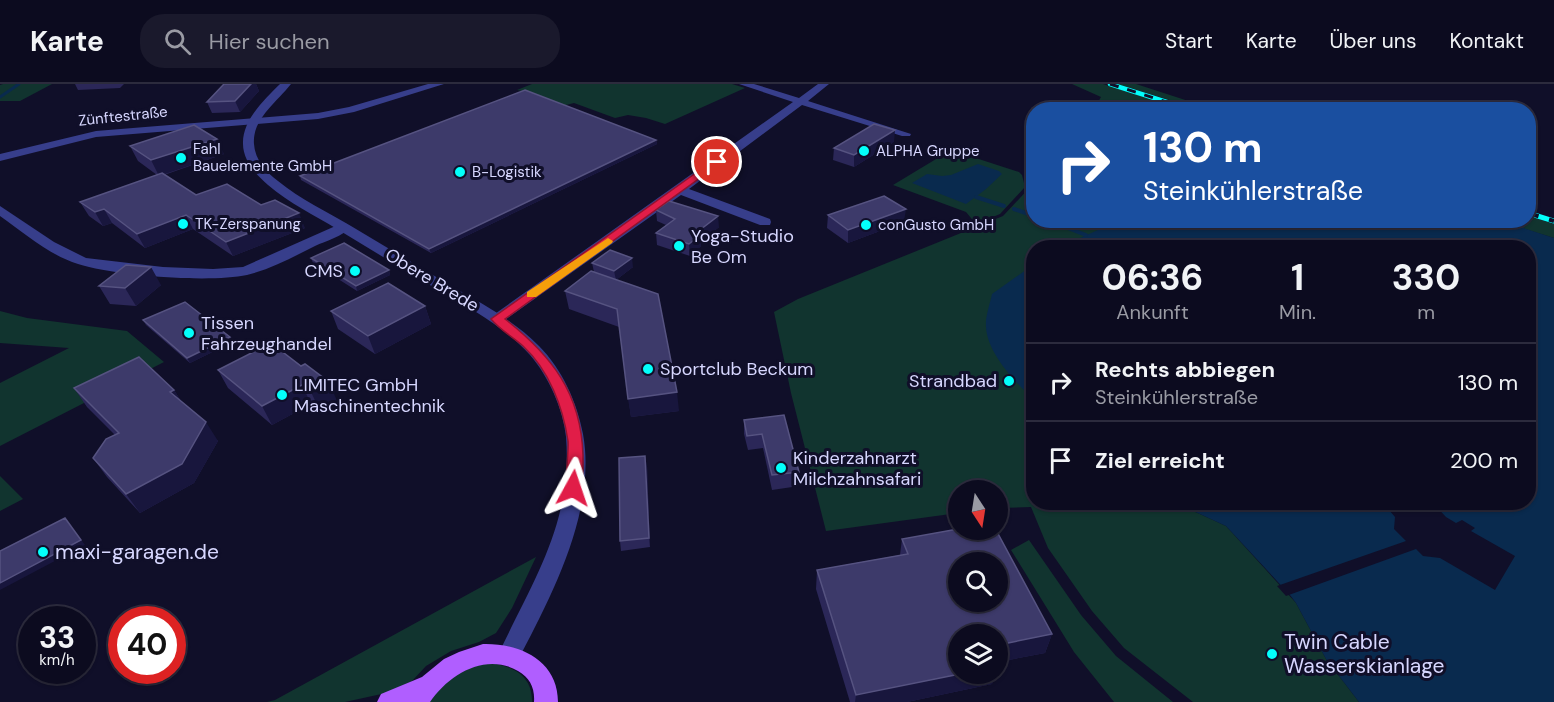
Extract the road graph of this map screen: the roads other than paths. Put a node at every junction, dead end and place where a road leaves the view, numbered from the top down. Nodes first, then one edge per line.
1 (286, 84) edge
2 (439, 84) edge
3 (744, 84) edge
4 (824, 84) edge
5 (800, 102) junction
6 (252, 123) junction
7 (906, 134) dead end
8 (0, 158) edge
9 (680, 190) junction
10 (0, 210) edge
11 (765, 222) dead end
12 (345, 227) junction
13 (497, 319) junction
14 (509, 655) junction
15 (422, 694) edge
16 (389, 702) edge
17 (546, 702) edge

1 - 6 street
2 - 6 street, Zünftestraße
3 - 5 street
4 - 5 street
5 - 7 street
5 - 9 street
6 - 8 street, Zünftestraße
6 - 12 street, Obere Brede
9 - 11 street
9 - 13 street
10 - 12 street
12 - 13 street, Obere Brede
13 - 14 street, Obere Brede
14 - 15 main road
14 - 17 main road
15 - 16 main road

